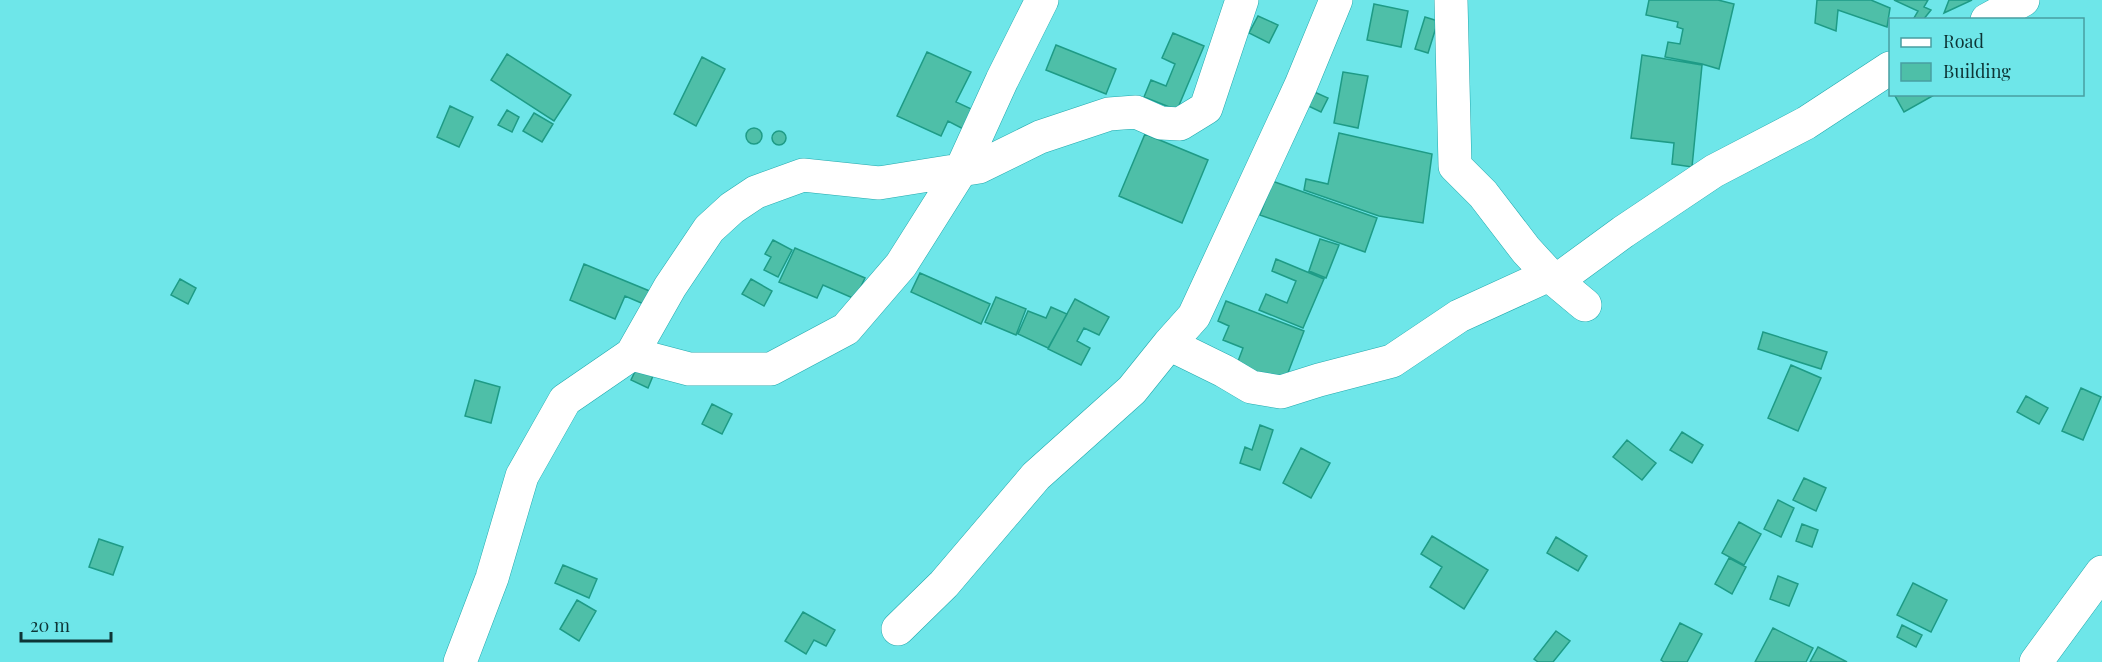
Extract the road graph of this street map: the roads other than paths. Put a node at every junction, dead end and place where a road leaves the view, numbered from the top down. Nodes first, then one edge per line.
1 (1042, 0) edge
2 (1242, 0) edge
3 (1336, 0) edge
4 (1451, 0) edge
5 (2023, 0) edge
6 (1990, 18) edge
7 (1889, 69) edge
8 (961, 170) junction
9 (1552, 278) junction
10 (1585, 305) dead end
11 (1169, 344) junction
12 (632, 354) junction
13 (2102, 572) edge
14 (898, 629) dead end
15 (460, 662) edge
16 (2036, 662) edge

1 - 8 street
2 - 8 street
3 - 11 street
4 - 9 street
5 - 6 street
7 - 9 street
8 - 12 street
8 - 12 street
9 - 10 street
9 - 11 street
11 - 14 street
12 - 15 street
13 - 16 street

